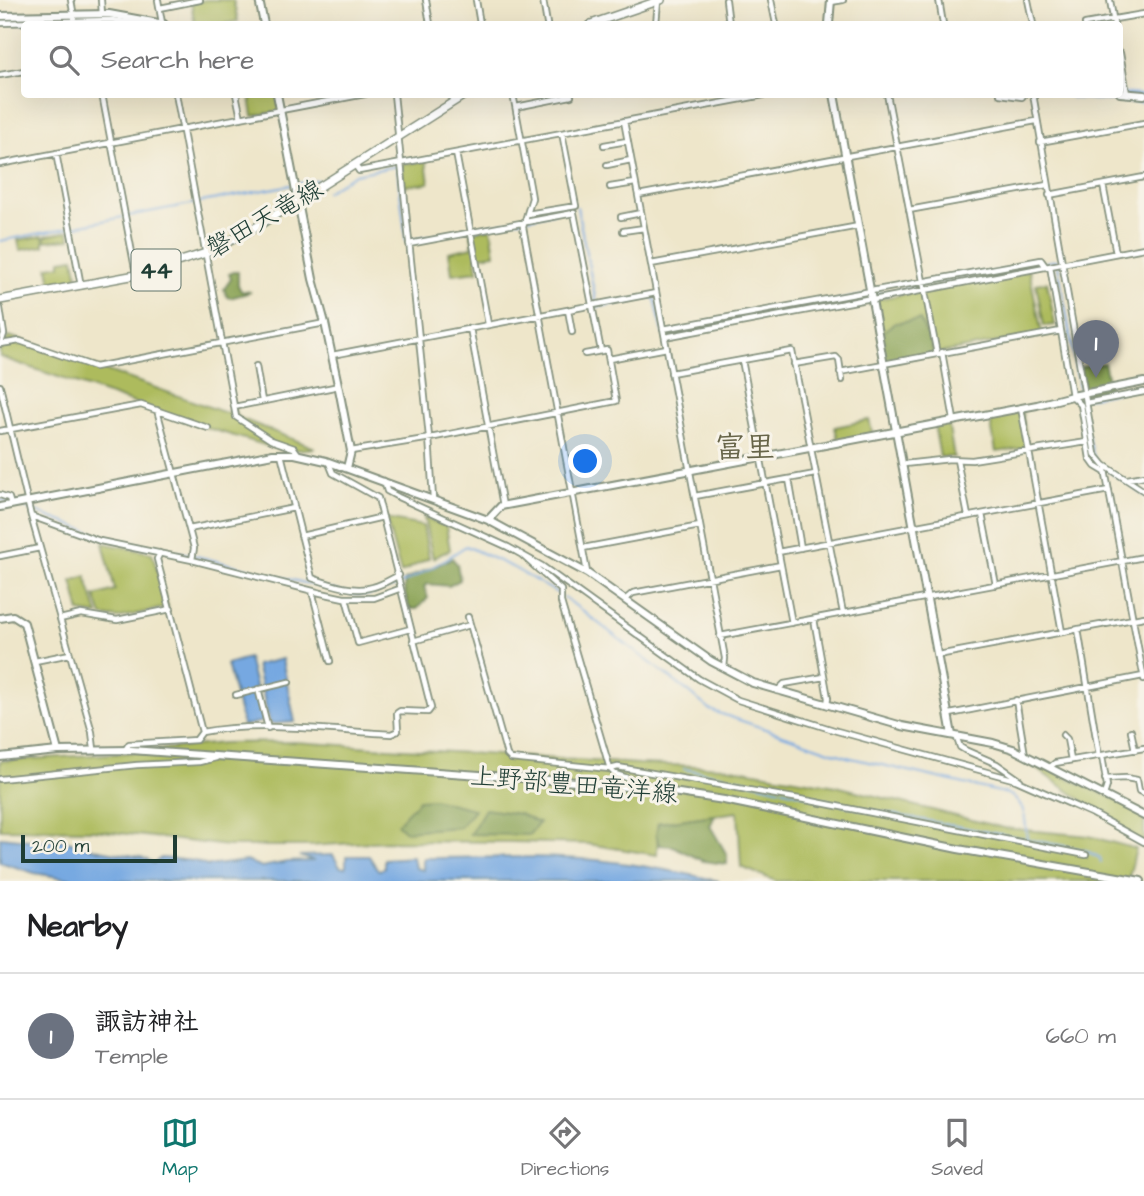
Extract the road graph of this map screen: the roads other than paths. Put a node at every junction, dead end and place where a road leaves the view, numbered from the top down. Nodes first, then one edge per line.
1 (71, 0) edge
2 (101, 0) edge
3 (158, 0) edge
4 (200, 0) edge
5 (259, 0) edge
6 (426, 0) edge
7 (476, 0) edge
8 (543, 0) edge
9 (659, 0) edge
10 (726, 0) edge
11 (771, 0) edge
12 (843, 0) edge
13 (939, 0) edge
14 (1028, 0) edge
15 (1110, 0) edge
16 (831, 1) edge
17 (160, 8) junction
18 (1144, 13) edge
19 (102, 14) junction
20 (0, 16) edge
21 (75, 21) edge
22 (119, 21) edge
23 (145, 21) edge
24 (162, 21) edge
25 (263, 21) edge
26 (430, 21) edge
27 (480, 21) edge
28 (546, 21) edge
29 (603, 21) edge
30 (656, 21) edge
31 (729, 21) edge
32 (775, 21) edge
33 (829, 21) edge
34 (942, 21) edge
35 (1032, 21) edge
36 (1114, 21) edge
37 (1117, 21) edge
38 (21, 22) edge
39 (0, 23) edge
40 (21, 72) edge
41 (0, 75) edge
42 (1123, 93) edge
43 (1144, 95) edge
44 (103, 98) edge
45 (177, 98) edge
46 (237, 98) edge
47 (278, 98) edge
48 (345, 98) edge
49 (394, 98) edge
50 (460, 98) edge
51 (514, 98) edge
52 (561, 98) edge
53 (747, 98) edge
54 (835, 98) edge
55 (888, 98) edge
56 (1033, 98) edge
57 (1144, 102) edge
58 (516, 107) junction
59 (280, 111) junction
60 (241, 118) junction
61 (624, 121) junction
62 (1036, 121) junction
63 (1144, 123) edge
64 (182, 129) junction
65 (562, 133) junction
66 (398, 138) junction
67 (522, 141) junction
68 (627, 141) junction
69 (111, 142) junction
70 (1040, 142) junction
71 (604, 145) dead end
72 (897, 147) junction
73 (56, 153) junction
74 (456, 153) junction
75 (846, 156) junction
76 (631, 160) junction
77 (400, 163) junction
78 (0, 164) edge
79 (355, 165) junction
80 (607, 165) dead end
81 (1144, 177) edge
82 (635, 183) junction
83 (1047, 185) junction
84 (1103, 185) junction
85 (611, 187) dead end
86 (638, 195) junction
87 (1049, 195) junction
88 (298, 201) junction
89 (909, 210) junction
90 (641, 212) junction
91 (527, 214) junction
92 (621, 217) dead end
93 (523, 222) junction
94 (859, 226) junction
95 (644, 228) junction
96 (623, 231) dead end
97 (471, 232) junction
98 (409, 244) junction
99 (1144, 248) edge
100 (206, 253) junction
101 (1116, 253) junction
102 (651, 264) junction
103 (1062, 264) junction
104 (1048, 266) junction
105 (136, 275) junction
106 (81, 286) junction
107 (924, 286) junction
108 (656, 293) junction
109 (872, 297) junction
110 (0, 300) edge
111 (593, 305) junction
112 (0, 309) edge
113 (568, 310) junction
114 (539, 315) junction
115 (326, 323) junction
116 (488, 324) junction
117 (470, 327) junction
118 (663, 329) junction
119 (1061, 331) junction
120 (572, 332) dead end
121 (418, 337) junction
122 (664, 337) junction
123 (223, 343) junction
124 (667, 348) junction
125 (601, 351) junction
126 (939, 353) junction
127 (585, 354) dead end
128 (332, 355) junction
129 (609, 359) junction
130 (741, 360) junction
131 (885, 363) junction
132 (794, 364) junction
133 (256, 366) dead end
134 (841, 372) junction
135 (671, 373) junction
136 (842, 380) dead end
137 (1144, 382) edge
138 (0, 386) edge
139 (339, 386) junction
140 (1144, 393) edge
141 (1082, 399) junction
142 (262, 401) junction
143 (234, 407) junction
144 (1021, 408) junction
145 (157, 410) junction
146 (556, 412) junction
147 (954, 420) junction
148 (489, 426) junction
149 (208, 428) dead end
150 (10, 429) junction
151 (0, 431) edge
152 (897, 431) junction
153 (429, 437) junction
154 (1087, 442) junction
155 (810, 447) junction
156 (351, 451) junction
157 (1029, 452) junction
158 (281, 454) junction
159 (299, 455) junction
160 (761, 456) junction
161 (957, 460) junction
162 (329, 462) junction
163 (904, 464) junction
164 (347, 468) junction
165 (1105, 469) junction
166 (690, 470) junction
167 (173, 472) junction
168 (815, 474) junction
169 (1144, 476) edge
170 (789, 479) junction
171 (1126, 479) junction
172 (383, 481) junction
173 (766, 484) junction
174 (1109, 491) junction
175 (1144, 491) edge
176 (573, 492) junction
177 (0, 495) edge
178 (695, 496) junction
179 (433, 499) junction
180 (28, 502) junction
181 (1038, 503) junction
182 (11, 505) junction
183 (0, 506) edge
184 (503, 506) junction
185 (294, 508) junction
186 (982, 514) junction
187 (31, 516) junction
188 (383, 516) junction
189 (968, 516) junction
190 (488, 520) junction
191 (700, 526) junction
192 (915, 526) junction
193 (189, 529) junction
194 (301, 536) junction
195 (829, 542) junction
196 (40, 548) junction
197 (583, 548) junction
198 (801, 548) junction
199 (778, 552) junction
200 (160, 554) junction
201 (522, 554) junction
202 (0, 556) edge
203 (1144, 557) edge
204 (192, 560) junction
205 (1122, 562) junction
206 (781, 565) junction
207 (587, 573) junction
208 (399, 575) junction
209 (1052, 575) junction
210 (710, 578) junction
211 (996, 585) junction
212 (399, 589) junction
213 (312, 591) junction
214 (346, 598) junction
215 (928, 598) junction
216 (626, 599) junction
217 (171, 609) junction
218 (843, 613) junction
219 (468, 617) dead end
220 (1144, 617) edge
221 (0, 618) edge
222 (60, 619) junction
223 (814, 619) junction
224 (1133, 620) junction
225 (792, 623) junction
226 (470, 625) junction
227 (410, 629) junction
228 (1078, 629) junction
229 (1062, 632) junction
230 (720, 636) junction
231 (413, 641) junction
232 (70, 654) junction
233 (938, 655) junction
234 (35, 661) junction
235 (330, 662) dead end
236 (724, 669) junction
237 (824, 677) junction
238 (1144, 677) edge
239 (289, 682) dead end
240 (1088, 687) junction
241 (258, 689) junction
242 (777, 692) junction
243 (236, 695) dead end
244 (1016, 700) junction
245 (827, 706) junction
246 (950, 714) junction
247 (268, 728) junction
248 (1131, 731) dead end
249 (202, 732) junction
250 (1063, 735) dead end
251 (954, 736) junction
252 (1144, 748) edge
253 (94, 749) junction
254 (125, 750) junction
255 (1135, 750) junction
256 (58, 751) junction
257 (1025, 755) junction
258 (1101, 756) junction
259 (0, 757) edge
260 (217, 757) junction
261 (1071, 760) junction
262 (1049, 767) junction
263 (610, 769) junction
264 (0, 779) edge
265 (1105, 779) junction
266 (1023, 782) junction
267 (666, 791) junction
268 (1144, 793) edge
269 (1104, 795) junction
270 (1144, 816) edge
271 (1144, 842) edge
272 (1086, 855) dead end
273 (1141, 881) edge

1 - 21 street
2 - 19 street
3 - 17 street
4 - 17 street
5 - 25 street
6 - 26 street
7 - 27 street
8 - 28 street
9 - 29 main road
9 - 30 street
10 - 31 street
11 - 32 street
12 - 16 street
13 - 34 street
14 - 35 street
15 - 36 street
16 - 33 street
17 - 24 street
18 - 37 street
19 - 21 street
19 - 23 street
20 - 21 street
21 - 22 street
38 - 39 street
40 - 41 street
42 - 43 street
43 - 57 street
44 - 69 street
45 - 64 street
46 - 60 street
47 - 59 street
48 - 59 street
49 - 66 street
50 - 66 main road, 磐田天竜線 / 44
51 - 58 street
52 - 58 street
53 - 61 street
54 - 75 street
55 - 72 street
56 - 62 street
58 - 67 street
59 - 60 street
59 - 88 street
60 - 64 street
61 - 65 street
61 - 68 street
62 - 70 street
62 - 72 street
63 - 70 street
64 - 69 street
64 - 100 street
65 - 67 street
65 - 91 street
66 - 77 street
66 - 79 main road, 磐田天竜線 / 44
67 - 74 street
67 - 91 street
68 - 71 street
68 - 76 street
69 - 73 street
69 - 105 street
70 - 83 street
72 - 75 street
72 - 89 street
73 - 78 street
73 - 106 street
74 - 77 street
74 - 97 street
75 - 86 street
75 - 94 street
76 - 80 street
76 - 82 street
77 - 79 street
77 - 98 street
79 - 88 main road, 磐田天竜線 / 44
81 - 84 street
82 - 85 street
82 - 86 street
83 - 87 street
83 - 89 street
84 - 87 street
84 - 101 street
86 - 90 street
87 - 103 street
88 - 100 main road, 磐田天竜線 / 44
88 - 115 street
89 - 107 street
90 - 92 street
90 - 95 street
91 - 93 street
93 - 97 street
93 - 111 street
93 - 114 street
94 - 102 street
94 - 109 street
95 - 96 street
95 - 102 street
97 - 98 street
97 - 116 street
98 - 121 street
99 - 101 street
100 - 105 main road, 磐田天竜線 / 44
100 - 123 street
101 - 103 street
102 - 108 street
103 - 104 street
103 - 141 street
104 - 107 street
104 - 107 street
104 - 119 street
105 - 106 main road, 磐田天竜線 / 44
106 - 110 main road, 磐田天竜線 / 44
107 - 109 street
107 - 109 street
107 - 126 street
108 - 111 street
108 - 118 street
109 - 118 street
109 - 122 street
109 - 131 street
111 - 113 street
111 - 125 street
112 - 123 street
113 - 114 street
113 - 120 street
114 - 116 street
114 - 146 street
115 - 123 street
115 - 128 street
116 - 117 street
117 - 121 street
117 - 148 street
118 - 122 street
119 - 126 street
119 - 141 street
121 - 128 street
121 - 153 street
122 - 124 street
123 - 143 street
124 - 129 street
124 - 135 street
125 - 127 street
125 - 129 street
126 - 131 street
126 - 147 street
128 - 139 street
129 - 146 street
130 - 132 street
130 - 135 street
130 - 160 street
131 - 134 street
131 - 152 street
132 - 134 street
132 - 155 street
133 - 142 street
134 - 136 street
135 - 166 street
137 - 141 street
138 - 150 street
139 - 142 street
139 - 156 street
140 - 141 street
141 - 144 street
141 - 154 street
141 - 165 street
142 - 143 street
143 - 159 street
144 - 147 street
144 - 157 street
145 - 149 street
145 - 150 street
145 - 167 street
146 - 148 street
146 - 176 street
147 - 152 street
148 - 153 street
148 - 184 street
150 - 151 street
150 - 180 street
152 - 155 street
152 - 163 street
153 - 156 street
153 - 179 street
154 - 157 street
154 - 165 street
155 - 160 street
155 - 168 street
156 - 164 street
157 - 161 street
157 - 181 street
158 - 159 street
158 - 167 street
158 - 185 street
159 - 162 street
160 - 166 street
160 - 173 street
161 - 163 street
161 - 189 street
162 - 164 street
162 - 188 street
163 - 192 street
164 - 172 street
165 - 171 street
165 - 174 street
166 - 176 street
166 - 178 street
167 - 180 street
167 - 193 street
168 - 170 street
168 - 195 street
169 - 171 street
170 - 173 street
170 - 198 street
171 - 175 street
172 - 179 street
172 - 201 street
173 - 178 street
173 - 199 street
174 - 181 street
174 - 205 street
176 - 184 street
176 - 197 street
177 - 182 street
178 - 191 street
179 - 190 street
180 - 182 street
180 - 187 street
181 - 186 street
181 - 209 street
182 - 183 street
184 - 190 street
185 - 193 street
185 - 194 street
186 - 189 street
186 - 211 street
187 - 196 street
187 - 200 street
188 - 194 street
188 - 208 street
189 - 192 street
190 - 207 street
191 - 197 street
191 - 210 street
192 - 195 street
192 - 215 street
193 - 204 street
194 - 208 street
195 - 198 street
195 - 218 street
196 - 202 street
196 - 222 street
197 - 207 street
198 - 199 street
199 - 206 street
200 - 204 street
200 - 217 street
201 - 263 street
201 - 266 street
203 - 205 street
204 - 213 street
205 - 209 street
205 - 224 street
206 - 210 street
206 - 225 street
207 - 216 street
208 - 212 street
209 - 211 street
209 - 229 street
210 - 216 street
210 - 230 street
211 - 215 street
212 - 214 street
212 - 227 street
213 - 214 street
213 - 235 street
214 - 227 street
215 - 218 street
215 - 233 street
216 - 236 street
217 - 222 street
217 - 249 street
218 - 223 street
219 - 226 street
220 - 224 street
221 - 234 street
222 - 232 street
223 - 225 street
223 - 237 street
224 - 228 street
224 - 238 street
225 - 230 street
226 - 231 street
226 - 263 street
227 - 231 street
228 - 229 street
228 - 240 street
229 - 233 street
230 - 236 street
231 - 247 street
232 - 234 street
232 - 253 street
233 - 246 street
234 - 256 street
236 - 242 street
237 - 242 street
237 - 245 street
238 - 240 street
239 - 241 street
240 - 244 street
240 - 258 street
241 - 243 street
241 - 247 street
242 - 245 street
244 - 246 street
244 - 257 street
245 - 251 street
246 - 251 street
247 - 249 street
248 - 255 street
249 - 254 street
250 - 261 street
251 - 257 street
251 - 266 street
252 - 255 street
253 - 254 street, 上野部豊田竜洋線
253 - 256 street, 上野部豊田竜洋線
254 - 260 street, 上野部豊田竜洋線
255 - 258 street
256 - 259 street, 上野部豊田竜洋線
257 - 262 street
258 - 261 street
258 - 265 street
260 - 264 street
260 - 267 street, 上野部豊田竜洋線
261 - 262 street
262 - 269 street
263 - 267 street
263 - 272 street
265 - 268 street
265 - 269 street
266 - 271 street
267 - 273 street, 上野部豊田竜洋線
269 - 270 street

